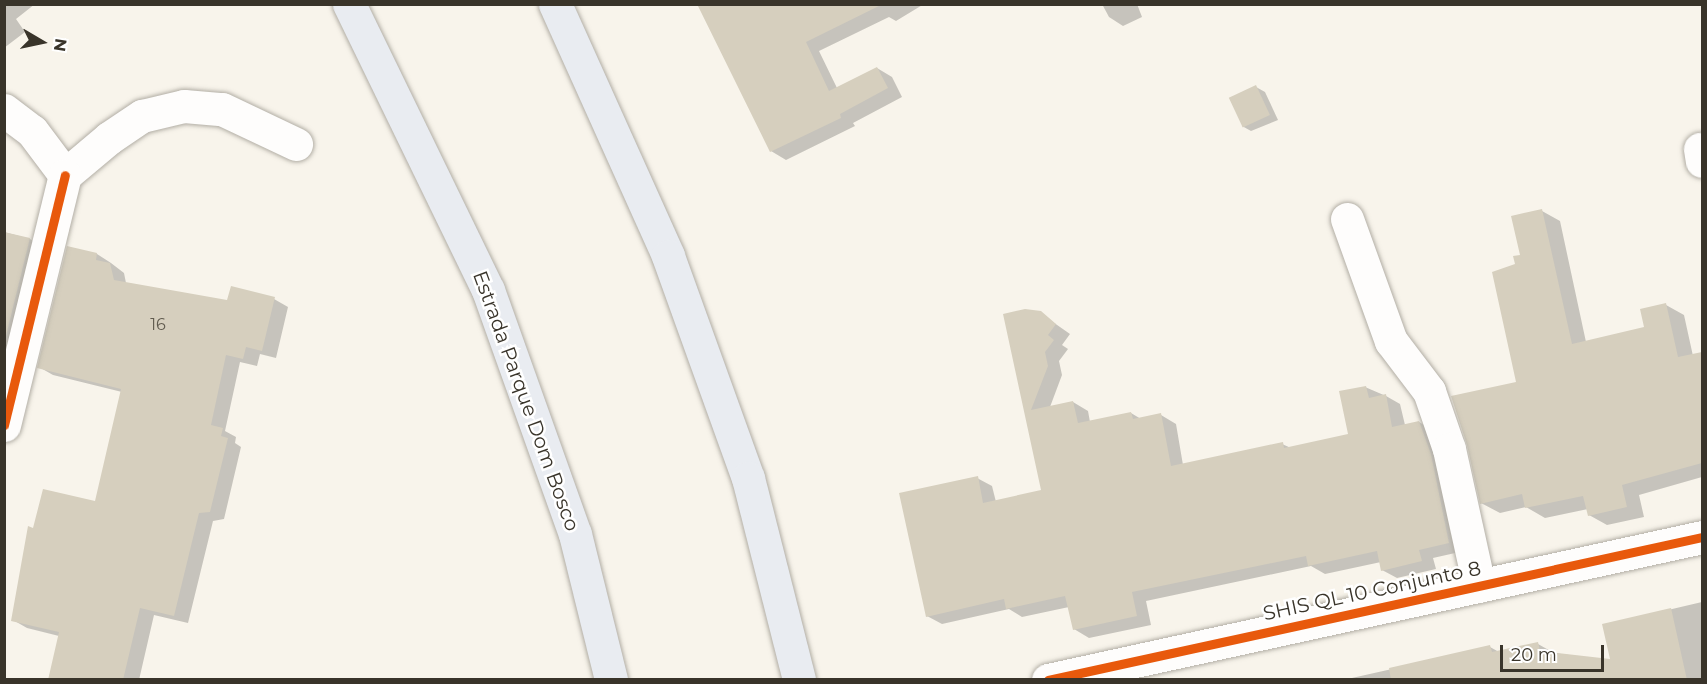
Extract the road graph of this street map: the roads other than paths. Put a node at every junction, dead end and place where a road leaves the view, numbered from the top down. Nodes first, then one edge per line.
1 (349, 4) edge
2 (555, 4) edge
3 (4, 111) edge
4 (296, 144) dead end
5 (66, 175) junction
6 (1347, 219) dead end
7 (4, 425) edge
8 (1702, 537) edge
9 (1479, 586) junction
10 (611, 680) edge
11 (799, 680) edge
12 (1048, 680) edge

1 - 10 main road, Estrada Parque Dom Bosco
2 - 11 main road
3 - 5 street
4 - 5 street
5 - 7 street
6 - 9 street
8 - 9 street, SHIS QL 10 Conjunto 8
9 - 12 street, SHIS QL 10 Conjunto 8

